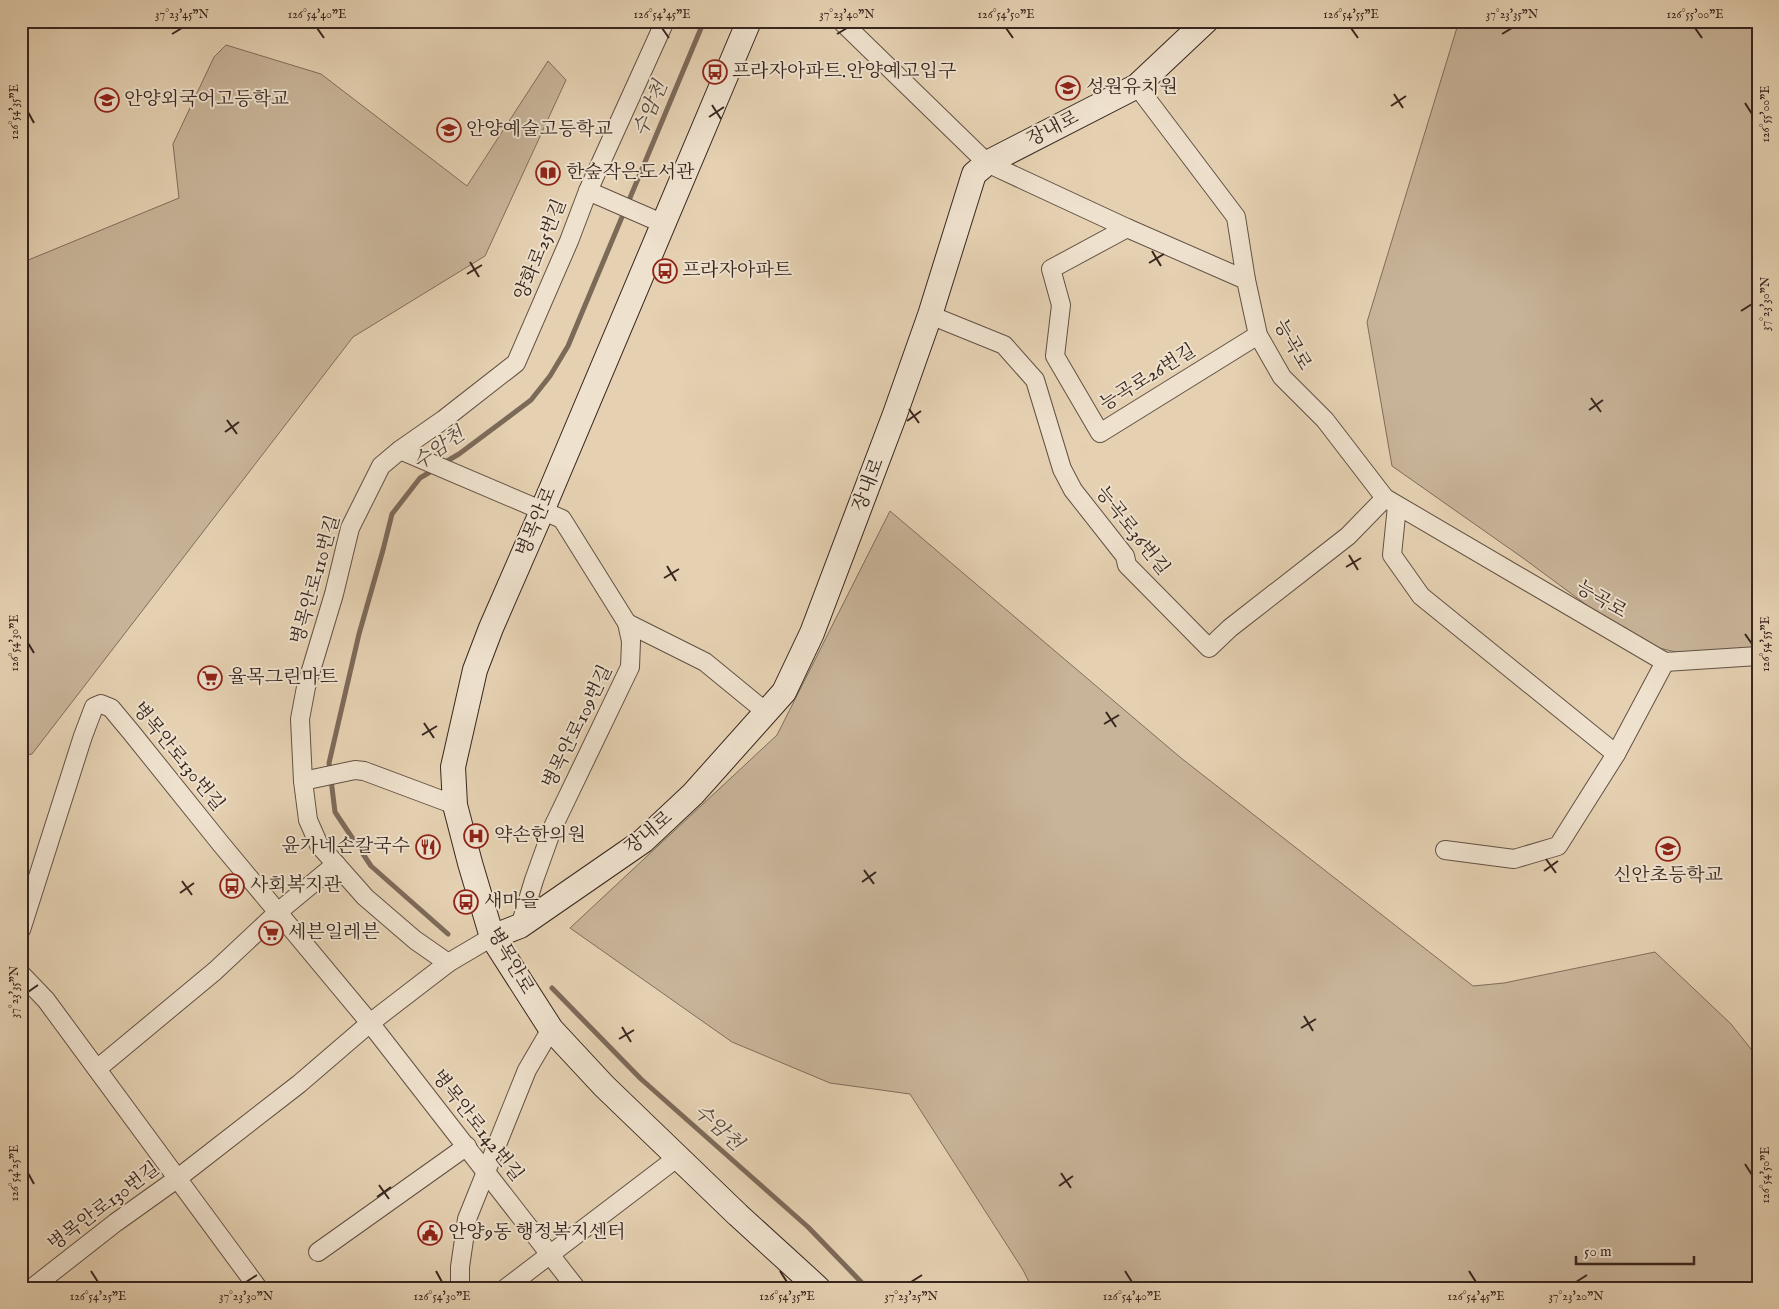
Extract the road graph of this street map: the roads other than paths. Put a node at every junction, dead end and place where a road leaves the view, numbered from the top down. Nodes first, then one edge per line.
1 (665, 21) edge
2 (749, 21) edge
3 (841, 21) edge
4 (1206, 21) edge
5 (1136, 86) junction
6 (986, 163) junction
7 (595, 194) junction
8 (654, 220) junction
9 (1127, 228) junction
10 (1246, 280) junction
11 (930, 315) junction
12 (1258, 335) junction
13 (1055, 356) junction
14 (1035, 380) junction
15 (400, 450) junction
16 (1391, 502) junction
17 (542, 511) junction
18 (627, 623) junction
19 (1758, 656) edge
20 (1665, 662) junction
21 (766, 712) junction
22 (1616, 754) junction
23 (308, 780) junction
24 (455, 805) junction
25 (1445, 850) dead end
26 (336, 864) junction
27 (278, 912) junction
28 (520, 926) junction
29 (21, 930) edge
30 (492, 937) junction
31 (448, 963) junction
32 (21, 974) edge
33 (370, 1023) junction
34 (550, 1029) junction
35 (97, 1069) junction
36 (467, 1146) junction
37 (678, 1157) junction
38 (485, 1172) junction
39 (178, 1178) junction
40 (318, 1252) dead end
41 (550, 1254) junction
42 (32, 1288) edge
43 (258, 1288) edge
44 (460, 1288) edge
45 (506, 1288) edge
46 (576, 1288) edge
47 (818, 1288) edge

1 - 7 street, 양화로25번길
2 - 8 street, 병목안로
3 - 6 street
4 - 5 street, 장내로
5 - 6 street, 장내로
5 - 10 street, 능곡로
6 - 9 street
6 - 11 street, 장내로
7 - 8 street
7 - 15 street, 양화로25번길
8 - 17 street, 병목안로
9 - 10 street
9 - 13 street
10 - 12 street, 능곡로
11 - 14 street, 능곡로36번길
11 - 21 street, 장내로
12 - 13 street, 능곡로26번길
12 - 16 street, 능곡로
13 - 14 street
14 - 16 street, 능곡로36번길
15 - 17 street
15 - 23 street, 병목안로110번길
16 - 20 street, 능곡로
16 - 22 street
17 - 18 street, 병목안로109번길
17 - 24 street, 병목안로
18 - 21 street
18 - 28 street, 병목안로109번길
19 - 20 street
20 - 22 street
21 - 28 street, 장내로
22 - 25 street
23 - 24 street
23 - 26 street, 병목안로110번길
24 - 30 street, 병목안로
26 - 27 street
26 - 31 street, 병목안로110번길
27 - 29 street, 병목안로130번길
27 - 33 street, 병목안로130번길
27 - 35 street
28 - 30 street, 장내로
30 - 31 street, 병목안로130번길
30 - 34 street, 병목안로
31 - 33 street, 병목안로130번길
32 - 35 street, 병목안로130번길
33 - 36 street, 병목안로142번길
33 - 39 street, 병목안로130번길
34 - 37 street, 병목안로
34 - 38 street
35 - 39 street, 병목안로130번길
36 - 38 street, 병목안로142번길
36 - 40 street
37 - 41 street
37 - 47 street, 병목안로
38 - 41 street, 병목안로142번길
38 - 44 street
39 - 42 street, 병목안로130번길
39 - 43 street, 병목안로130번길
41 - 45 street
41 - 46 street, 병목안로142번길

